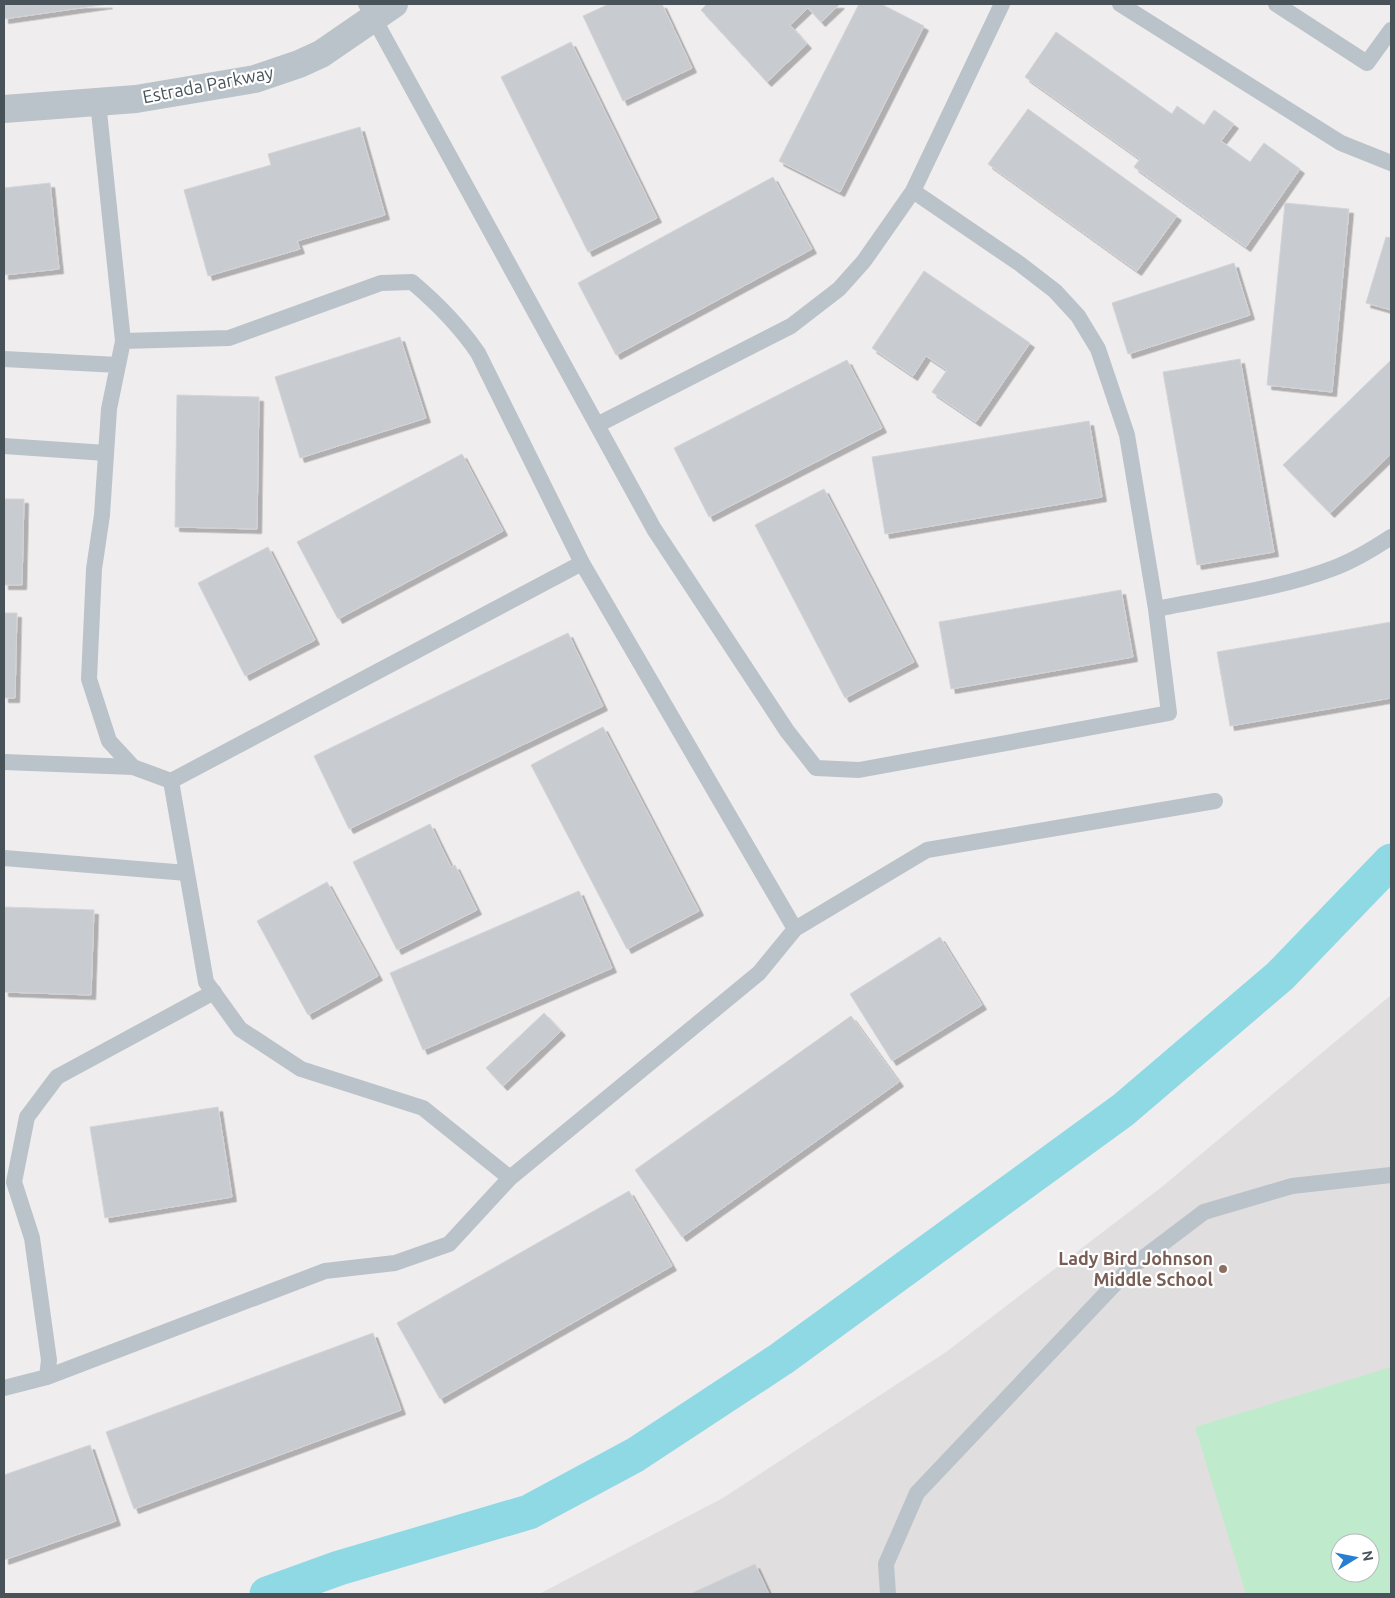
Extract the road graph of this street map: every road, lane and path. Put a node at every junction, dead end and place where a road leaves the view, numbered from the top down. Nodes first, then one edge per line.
1 (1002, 4) edge
2 (1120, 4) edge
3 (1276, 4) edge
4 (378, 8) edge
5 (1391, 30) edge
6 (98, 102) junction
7 (4, 109) edge
8 (1391, 163) edge
9 (913, 191) junction
10 (123, 341) junction
11 (4, 359) edge
12 (118, 365) junction
13 (597, 425) junction
14 (4, 446) edge
15 (106, 453) junction
16 (1391, 537) edge
17 (582, 562) junction
18 (1156, 609) junction
19 (4, 762) edge
20 (133, 767) junction
21 (171, 781) junction
22 (1215, 801) dead end
23 (4, 858) edge
24 (187, 873) junction
25 (795, 929) junction
26 (214, 992) junction
27 (1391, 1175) edge
28 (510, 1178) junction
29 (47, 1377) junction
30 (4, 1388) edge
31 (888, 1594) edge

1 - 9 lane
2 - 8 lane
3 - 5 lane
4 - 6 street, Estrada Parkway
4 - 13 lane
6 - 7 street, Estrada Parkway
6 - 10 lane
9 - 13 lane
9 - 18 lane
10 - 12 lane
10 - 17 lane
11 - 12 lane
12 - 15 lane
13 - 18 lane
14 - 15 lane
15 - 20 lane
16 - 18 lane
17 - 21 lane
17 - 25 lane
19 - 20 lane
20 - 21 lane
21 - 24 lane
22 - 25 lane
23 - 24 lane
24 - 26 lane
25 - 28 lane
26 - 28 lane
26 - 29 lane
27 - 31 lane
28 - 29 lane
29 - 30 lane

